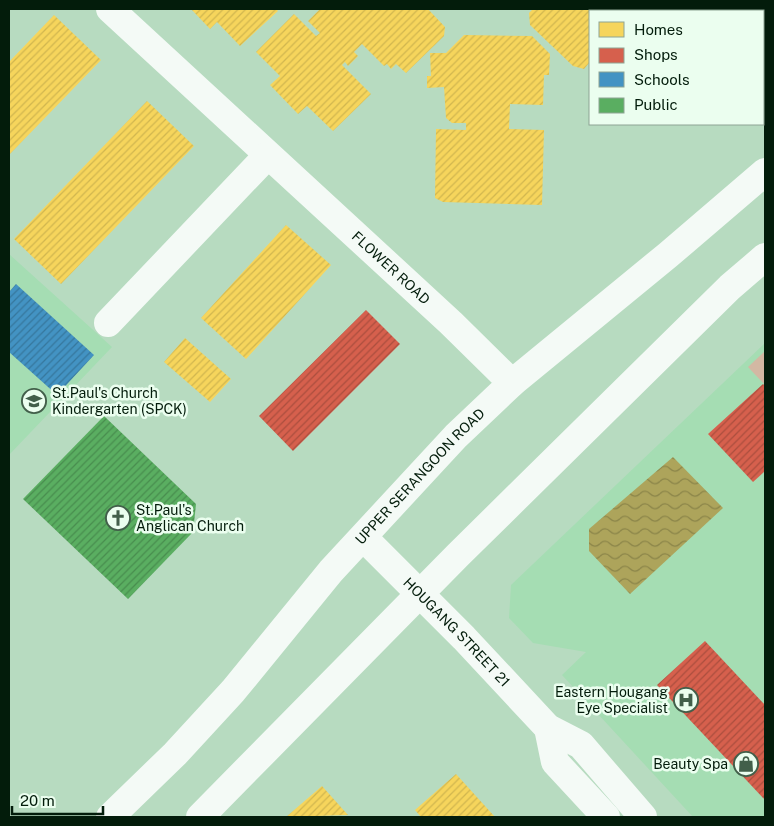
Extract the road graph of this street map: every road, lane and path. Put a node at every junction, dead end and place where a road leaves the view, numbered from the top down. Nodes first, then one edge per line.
1 (110, 9) edge
2 (267, 156) junction
3 (765, 172) edge
4 (765, 257) edge
5 (108, 322) dead end
6 (512, 383) junction
7 (364, 538) junction
8 (421, 594) junction
9 (548, 728) junction
10 (110, 817) edge
11 (200, 817) edge
12 (606, 817) edge
13 (643, 817) edge

1 - 2 main road, FLOWER ROAD
2 - 5 main road
2 - 6 main road, FLOWER ROAD
3 - 6 main road, UPPER SERANGOON ROAD
4 - 8 main road
6 - 7 main road, UPPER SERANGOON ROAD
7 - 8 main road, HOUGANG STREET 21
7 - 10 main road, UPPER SERANGOON ROAD
8 - 9 main road, HOUGANG STREET 21
8 - 11 main road
9 - 12 main road
9 - 13 main road, HOUGANG STREET 21

